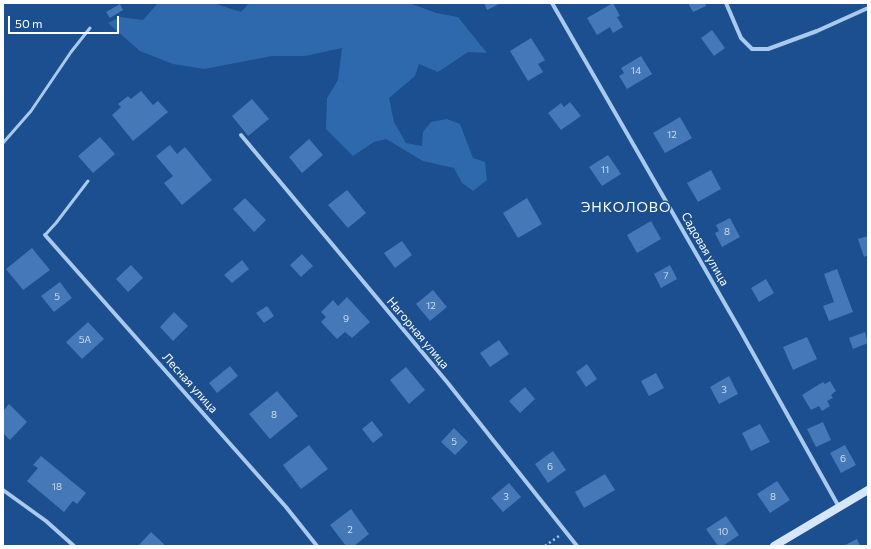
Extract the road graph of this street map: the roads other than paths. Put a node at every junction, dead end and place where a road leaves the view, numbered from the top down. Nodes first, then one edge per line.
1 (552, 3) edge
2 (726, 3) edge
3 (868, 8) edge
4 (90, 28) dead end
5 (241, 135) dead end
6 (3, 143) edge
7 (88, 181) dead end
8 (45, 235) joint
9 (3, 490) edge
10 (868, 490) edge
11 (838, 507) junction
12 (74, 546) edge
13 (318, 546) edge
14 (577, 546) edge
15 (774, 546) edge

1 - 11 street, Садовая улица
2 - 3 street
4 - 6 lane
5 - 14 street, Нагорная улица
7 - 8 lane
8 - 13 street, Лесная улица
9 - 12 street
10 - 11 street
11 - 15 street

